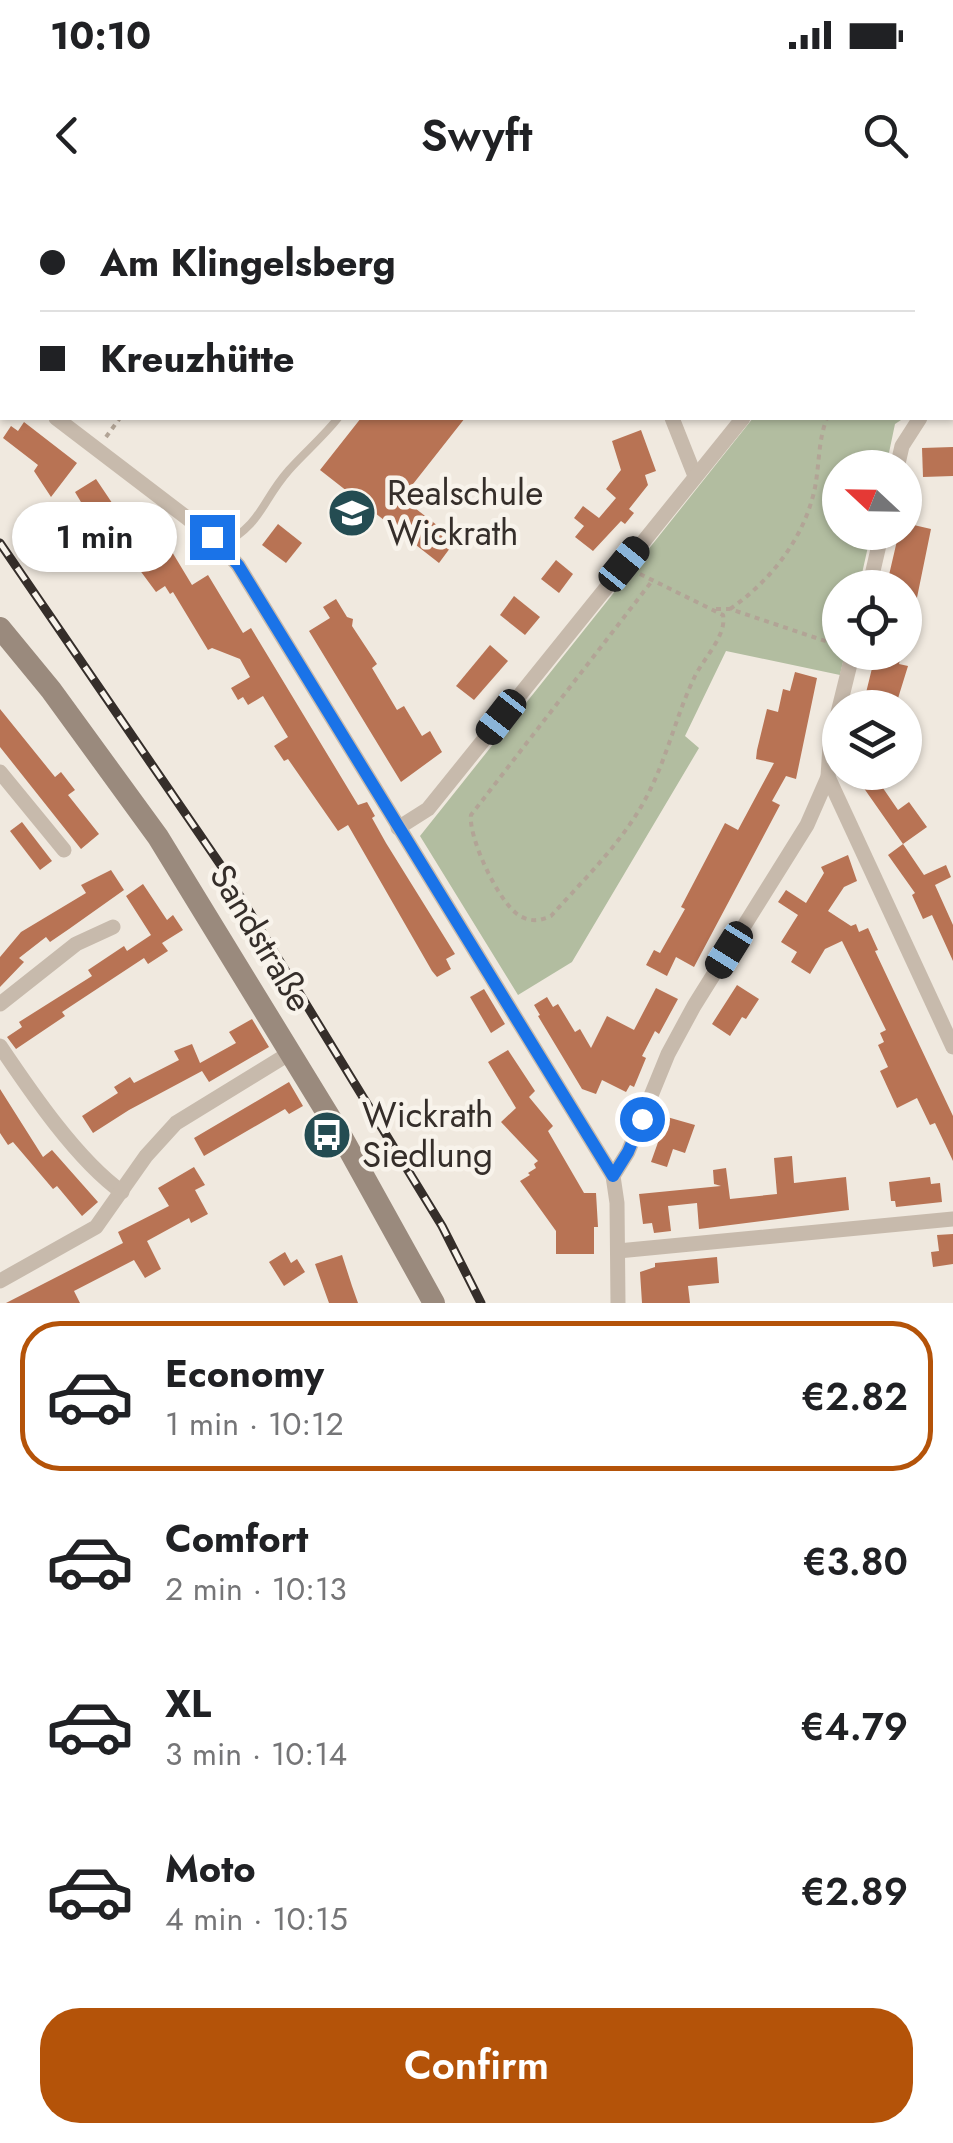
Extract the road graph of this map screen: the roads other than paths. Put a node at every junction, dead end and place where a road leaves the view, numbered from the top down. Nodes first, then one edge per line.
1 (59, 420) edge
2 (336, 420) edge
3 (673, 420) edge
4 (741, 420) edge
5 (919, 420) edge
6 (901, 450) edge
7 (695, 476) junction
8 (221, 546) junction
9 (3, 639) edge
10 (0, 772) edge
11 (822, 790) edge
12 (834, 790) edge
13 (398, 828) junction
14 (64, 850) dead end
15 (113, 927) dead end
16 (0, 1004) edge
17 (0, 1046) edge
18 (953, 1047) edge
19 (290, 1052) junction
20 (613, 1176) junction
21 (122, 1192) junction
22 (953, 1219) edge
23 (618, 1251) junction
24 (0, 1281) edge
25 (434, 1303) edge
26 (618, 1303) edge

1 - 8 street
2 - 8 lane
3 - 7 street
4 - 7 street
5 - 6 street
7 - 13 street
8 - 13 street
9 - 19 main road, Sandstraße
10 - 14 street
11 - 20 street
12 - 18 street
13 - 20 street
15 - 16 street
17 - 21 street
19 - 21 street
19 - 25 main road, Sandstraße
20 - 23 street
21 - 24 street
22 - 23 street
23 - 26 street

